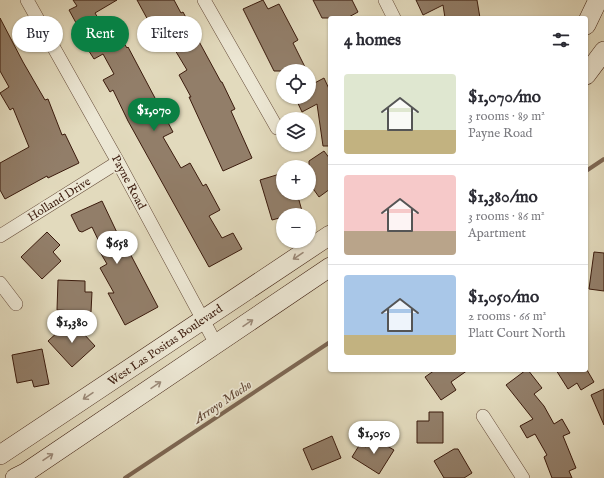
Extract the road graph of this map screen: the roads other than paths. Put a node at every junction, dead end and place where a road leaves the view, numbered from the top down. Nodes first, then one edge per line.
1 (27, 0) edge
2 (204, 0) edge
3 (385, 0) edge
4 (598, 0) edge
5 (393, 16) edge
6 (588, 21) edge
7 (604, 51) edge
8 (588, 73) edge
9 (276, 126) edge
10 (118, 162) junction
11 (0, 236) edge
12 (328, 236) edge
13 (328, 268) edge
14 (0, 283) edge
15 (16, 304) dead end
16 (202, 321) junction
17 (216, 344) junction
18 (482, 416) dead end
19 (0, 455) edge
20 (15, 478) edge
21 (523, 478) edge

1 - 10 street, Payne Road
2 - 9 street
3 - 5 street
4 - 6 main road
7 - 8 main road
10 - 11 street, Holland Drive
10 - 16 street, Payne Road
12 -> 16 main road, West Las Positas Boulevard
17 -> 13 main road
14 - 15 street
16 - 17 street, Payne Road
16 -> 19 main road, West Las Positas Boulevard
20 -> 17 main road
18 - 21 street

